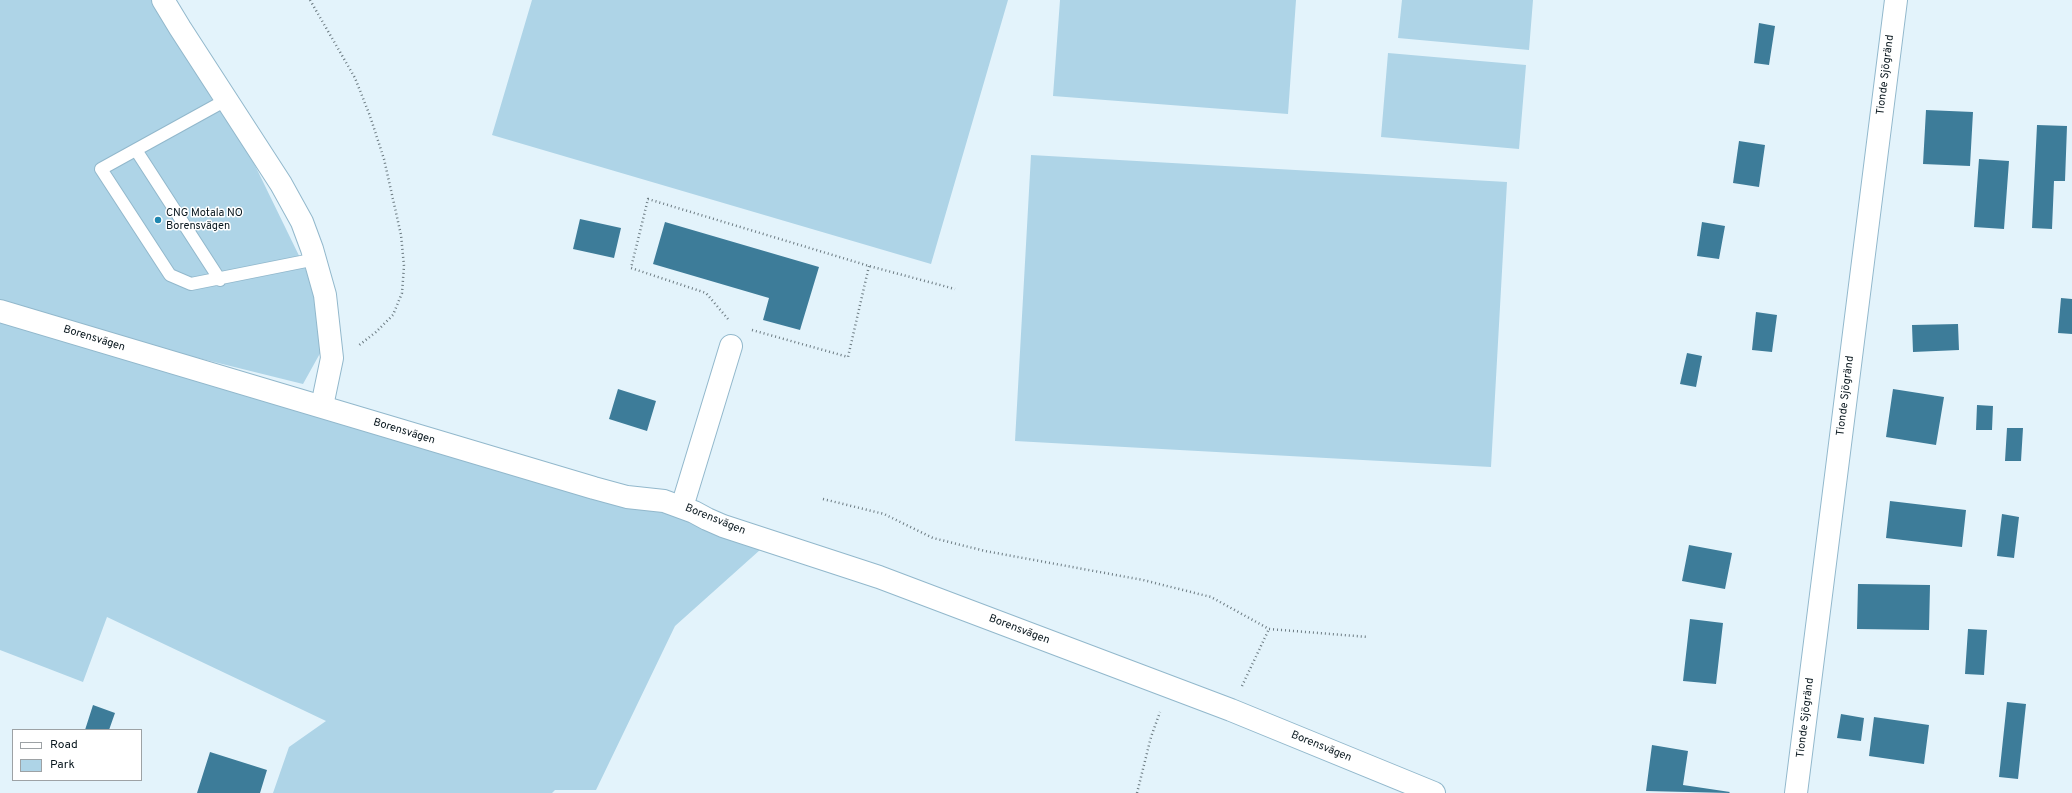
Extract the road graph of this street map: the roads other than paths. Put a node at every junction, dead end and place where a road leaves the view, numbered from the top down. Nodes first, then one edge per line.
1 (163, 0) edge
2 (1896, 0) edge
3 (226, 100) junction
4 (136, 150) junction
5 (316, 259) junction
6 (220, 280) junction
7 (0, 311) edge
8 (731, 346) road end
9 (322, 406) junction
10 (682, 507) junction
11 (1434, 793) edge
12 (1796, 793) edge

1 - 3 street
2 - 12 street, Tionde Sjögränd
3 - 4 lane
3 - 5 street
4 - 6 lane
4 - 6 lane
5 - 6 lane
5 - 9 street
7 - 9 street, Borensvägen
8 - 10 street
9 - 10 street, Borensvägen
10 - 11 street, Borensvägen

